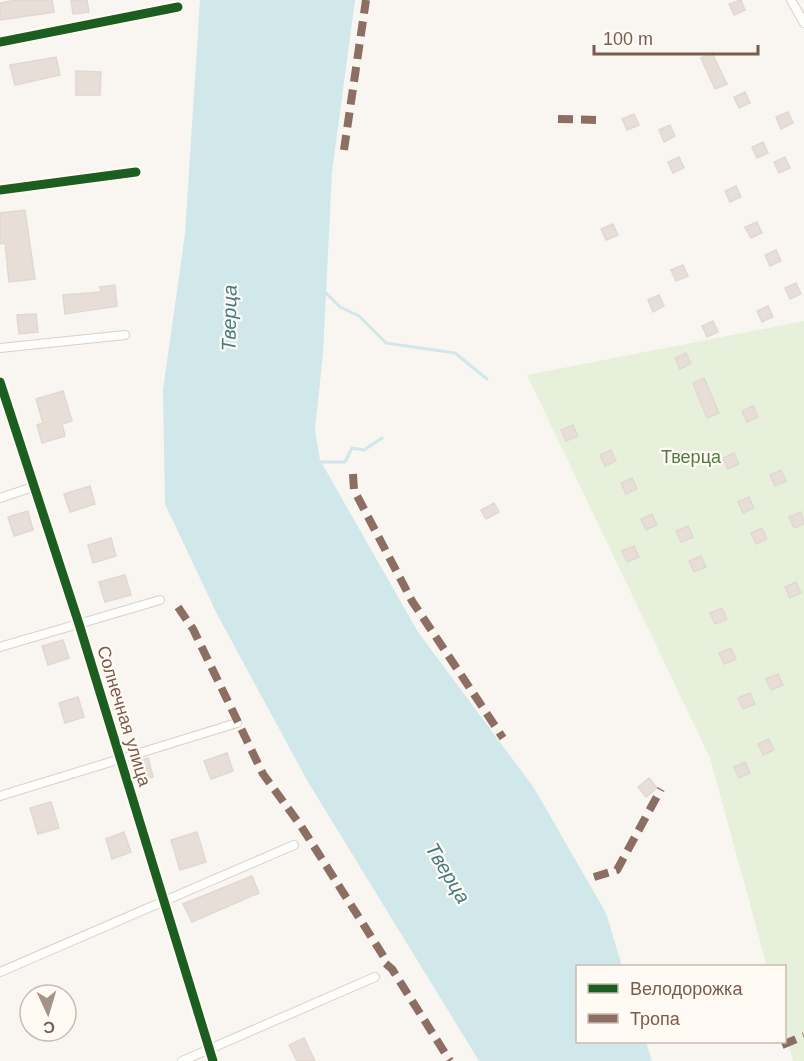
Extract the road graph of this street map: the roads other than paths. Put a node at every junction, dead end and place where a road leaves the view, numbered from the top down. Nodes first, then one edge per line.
1 (791, 0) edge
2 (178, 7) dead end
3 (804, 23) edge
4 (0, 42) edge
5 (136, 172) dead end
6 (0, 190) edge
7 (125, 335) dead end
8 (0, 348) edge
9 (0, 382) edge
10 (33, 488) junction
11 (0, 498) edge
12 (160, 600) dead end
13 (79, 624) junction
14 (0, 647) edge
15 (237, 723) dead end
16 (120, 759) junction
17 (0, 796) edge
18 (294, 845) dead end
19 (164, 901) junction
20 (0, 972) edge
21 (375, 977) dead end
22 (209, 1049) junction
23 (182, 1061) edge
24 (213, 1061) edge

1 - 3 street
2 - 4 street
5 - 6 street
7 - 8 street
9 - 10 street, Солнечная улица
10 - 11 street
10 - 13 street, Солнечная улица
12 - 13 street
13 - 14 street
13 - 16 street, Солнечная улица
15 - 16 street
16 - 17 street
16 - 19 street, Солнечная улица
18 - 19 street
19 - 20 street
19 - 22 street, Солнечная улица
21 - 22 street
22 - 23 street
22 - 24 street, Солнечная улица

